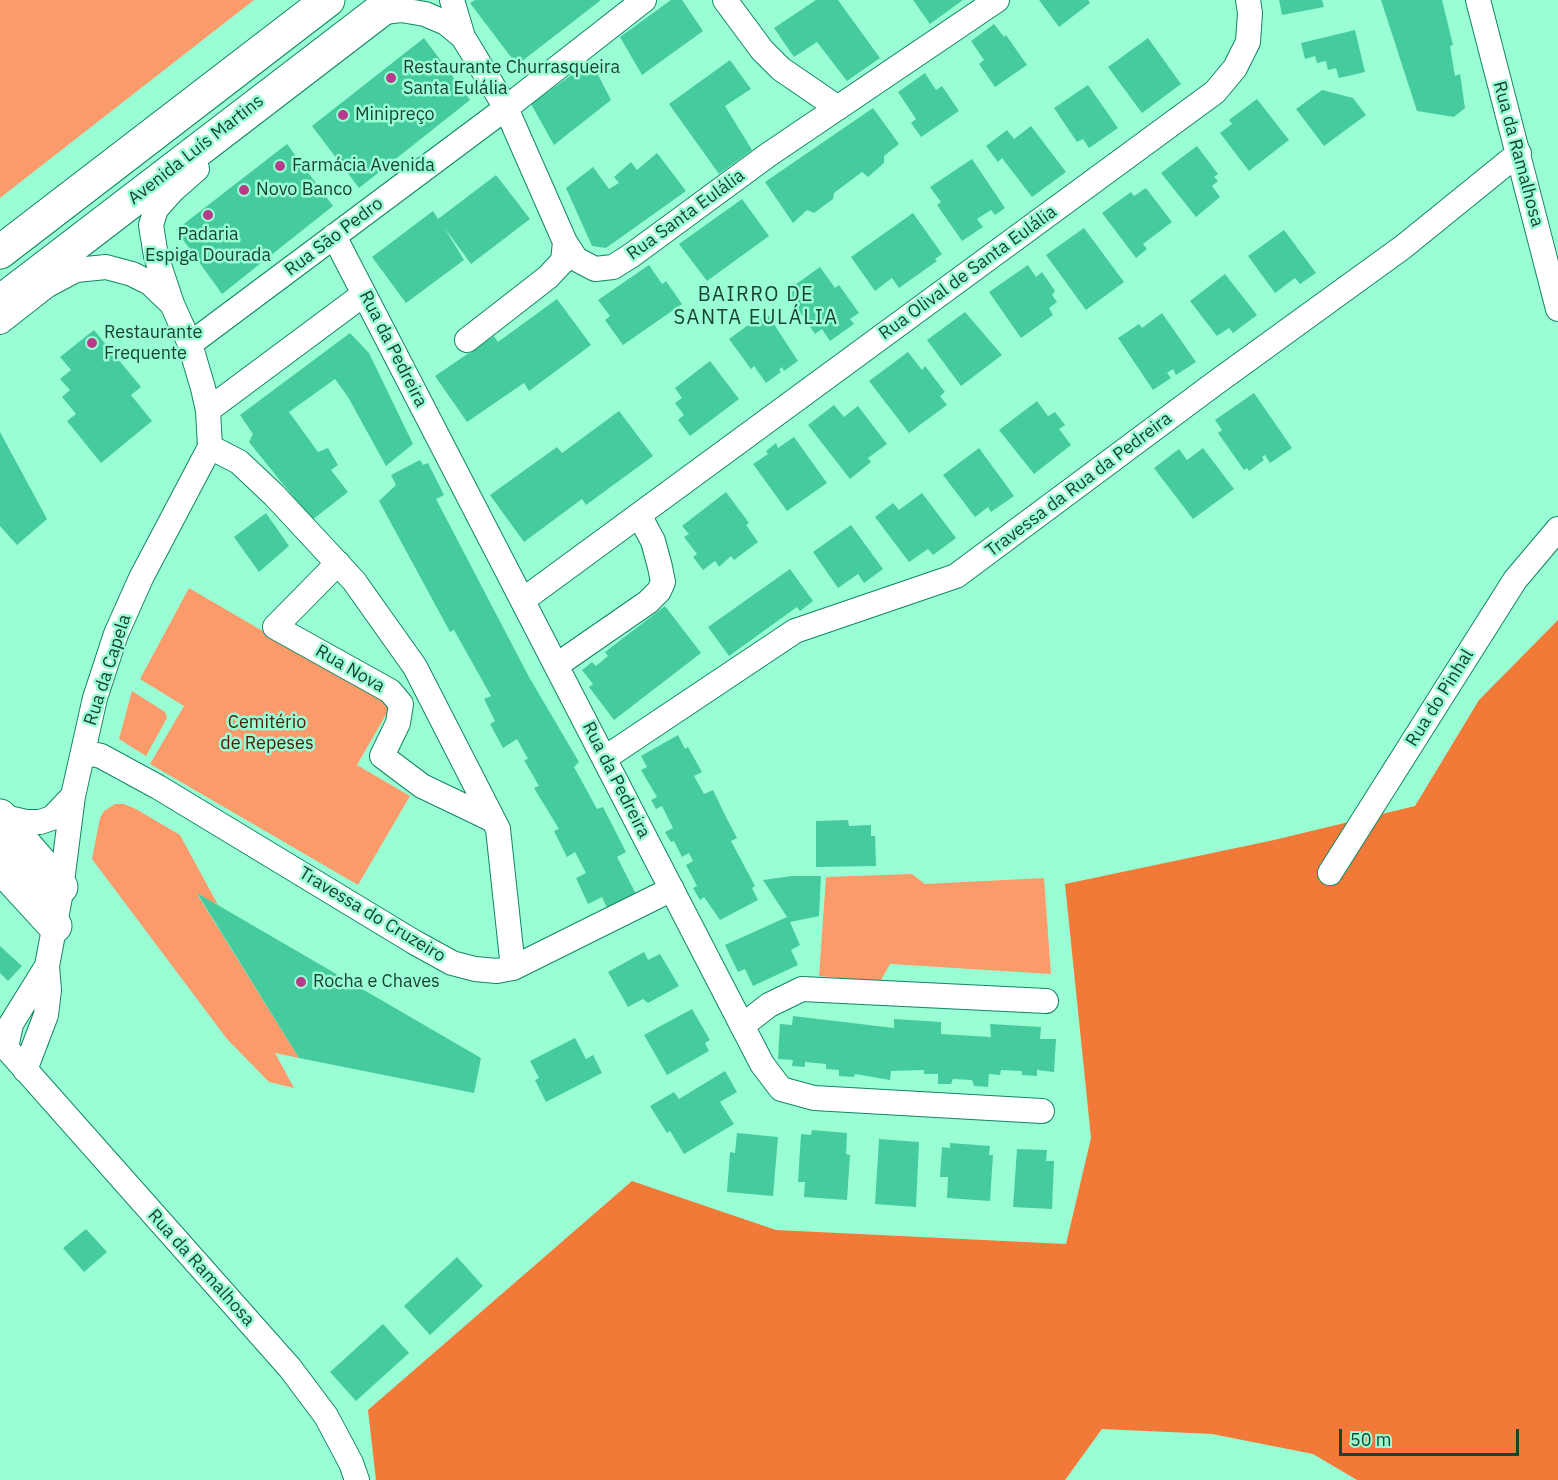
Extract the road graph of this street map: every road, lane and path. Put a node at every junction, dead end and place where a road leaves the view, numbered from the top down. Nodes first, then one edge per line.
1 (328, 0) edge
2 (452, 0) edge
3 (644, 0) edge
4 (725, 0) edge
5 (997, 0) edge
6 (1248, 0) edge
7 (1478, 0) edge
8 (385, 7) edge
9 (463, 37) junction
10 (506, 108) junction
11 (838, 108) junction
12 (244, 114) junction
13 (1519, 153) junction
14 (334, 236) junction
15 (565, 242) junction
16 (0, 252) edge
17 (364, 294) junction
18 (0, 302) edge
19 (172, 304) junction
20 (1558, 309) edge
21 (0, 322) edge
22 (466, 340) dead end
23 (190, 344) junction
24 (208, 410) junction
25 (210, 447) junction
26 (639, 515) junction
27 (1558, 529) edge
28 (338, 563) junction
29 (523, 600) junction
30 (557, 665) junction
31 (83, 752) junction
32 (605, 758) junction
33 (73, 796) junction
34 (0, 816) edge
35 (494, 820) junction
36 (0, 842) edge
37 (0, 866) edge
38 (1330, 873) dead end
39 (672, 889) junction
40 (59, 904) junction
41 (47, 966) junction
42 (513, 968) junction
43 (1046, 1001) dead end
44 (742, 1026) junction
45 (3, 1045) edge
46 (25, 1070) junction
47 (1042, 1111) dead end
48 (357, 1480) edge

1 - 16 main road
2 - 9 street
3 - 10 street, Rua São Pedro
4 - 11 street
5 - 11 street, Rua Santa Eulália
6 - 26 street, Rua Olival de Santa Eulália
7 - 13 street, Rua da Ramalhosa
8 - 9 street
8 - 12 main road, Avenida Luís Martins
9 - 10 street, Rua Santa Eulália
10 - 14 street, Rua São Pedro
10 - 15 street, Rua Santa Eulália
11 - 15 street, Rua Santa Eulália
12 - 18 main road, Avenida Luís Martins
12 - 19 street
13 - 20 street, Rua da Ramalhosa
13 - 32 street, Travessa da Rua da Pedreira
14 - 17 street, Rua da Pedreira
14 - 23 street, Rua São Pedro
15 - 22 street
17 - 24 street
17 - 29 street, Rua da Pedreira
19 - 21 street
19 - 23 street
23 - 24 street
24 - 25 street
25 - 28 street
25 - 31 street, Rua da Capela
26 - 29 street, Rua Olival de Santa Eulália
26 - 30 street
27 - 38 street, Rua do Pinhal
28 - 35 street
28 - 35 street, Rua Nova
29 - 30 street, Rua da Pedreira
30 - 32 street, Rua da Pedreira
31 - 33 street, Rua da Capela
31 - 42 street, Travessa do Cruzeiro
32 - 39 street, Rua da Pedreira
33 - 34 street
33 - 40 street, Rua da Capela
34 - 40 main road
35 - 42 street
36 - 40 street
37 - 40 main road
39 - 42 street, Travessa do Cruzeiro
39 - 44 street, Rua da Pedreira
40 - 41 street, Rua da Capela
41 - 45 street, Rua da Capela
41 - 46 street
43 - 44 street
44 - 47 street, Rua da Pedreira
45 - 46 street, Rua da Ramalhosa
46 - 48 street, Rua da Ramalhosa

